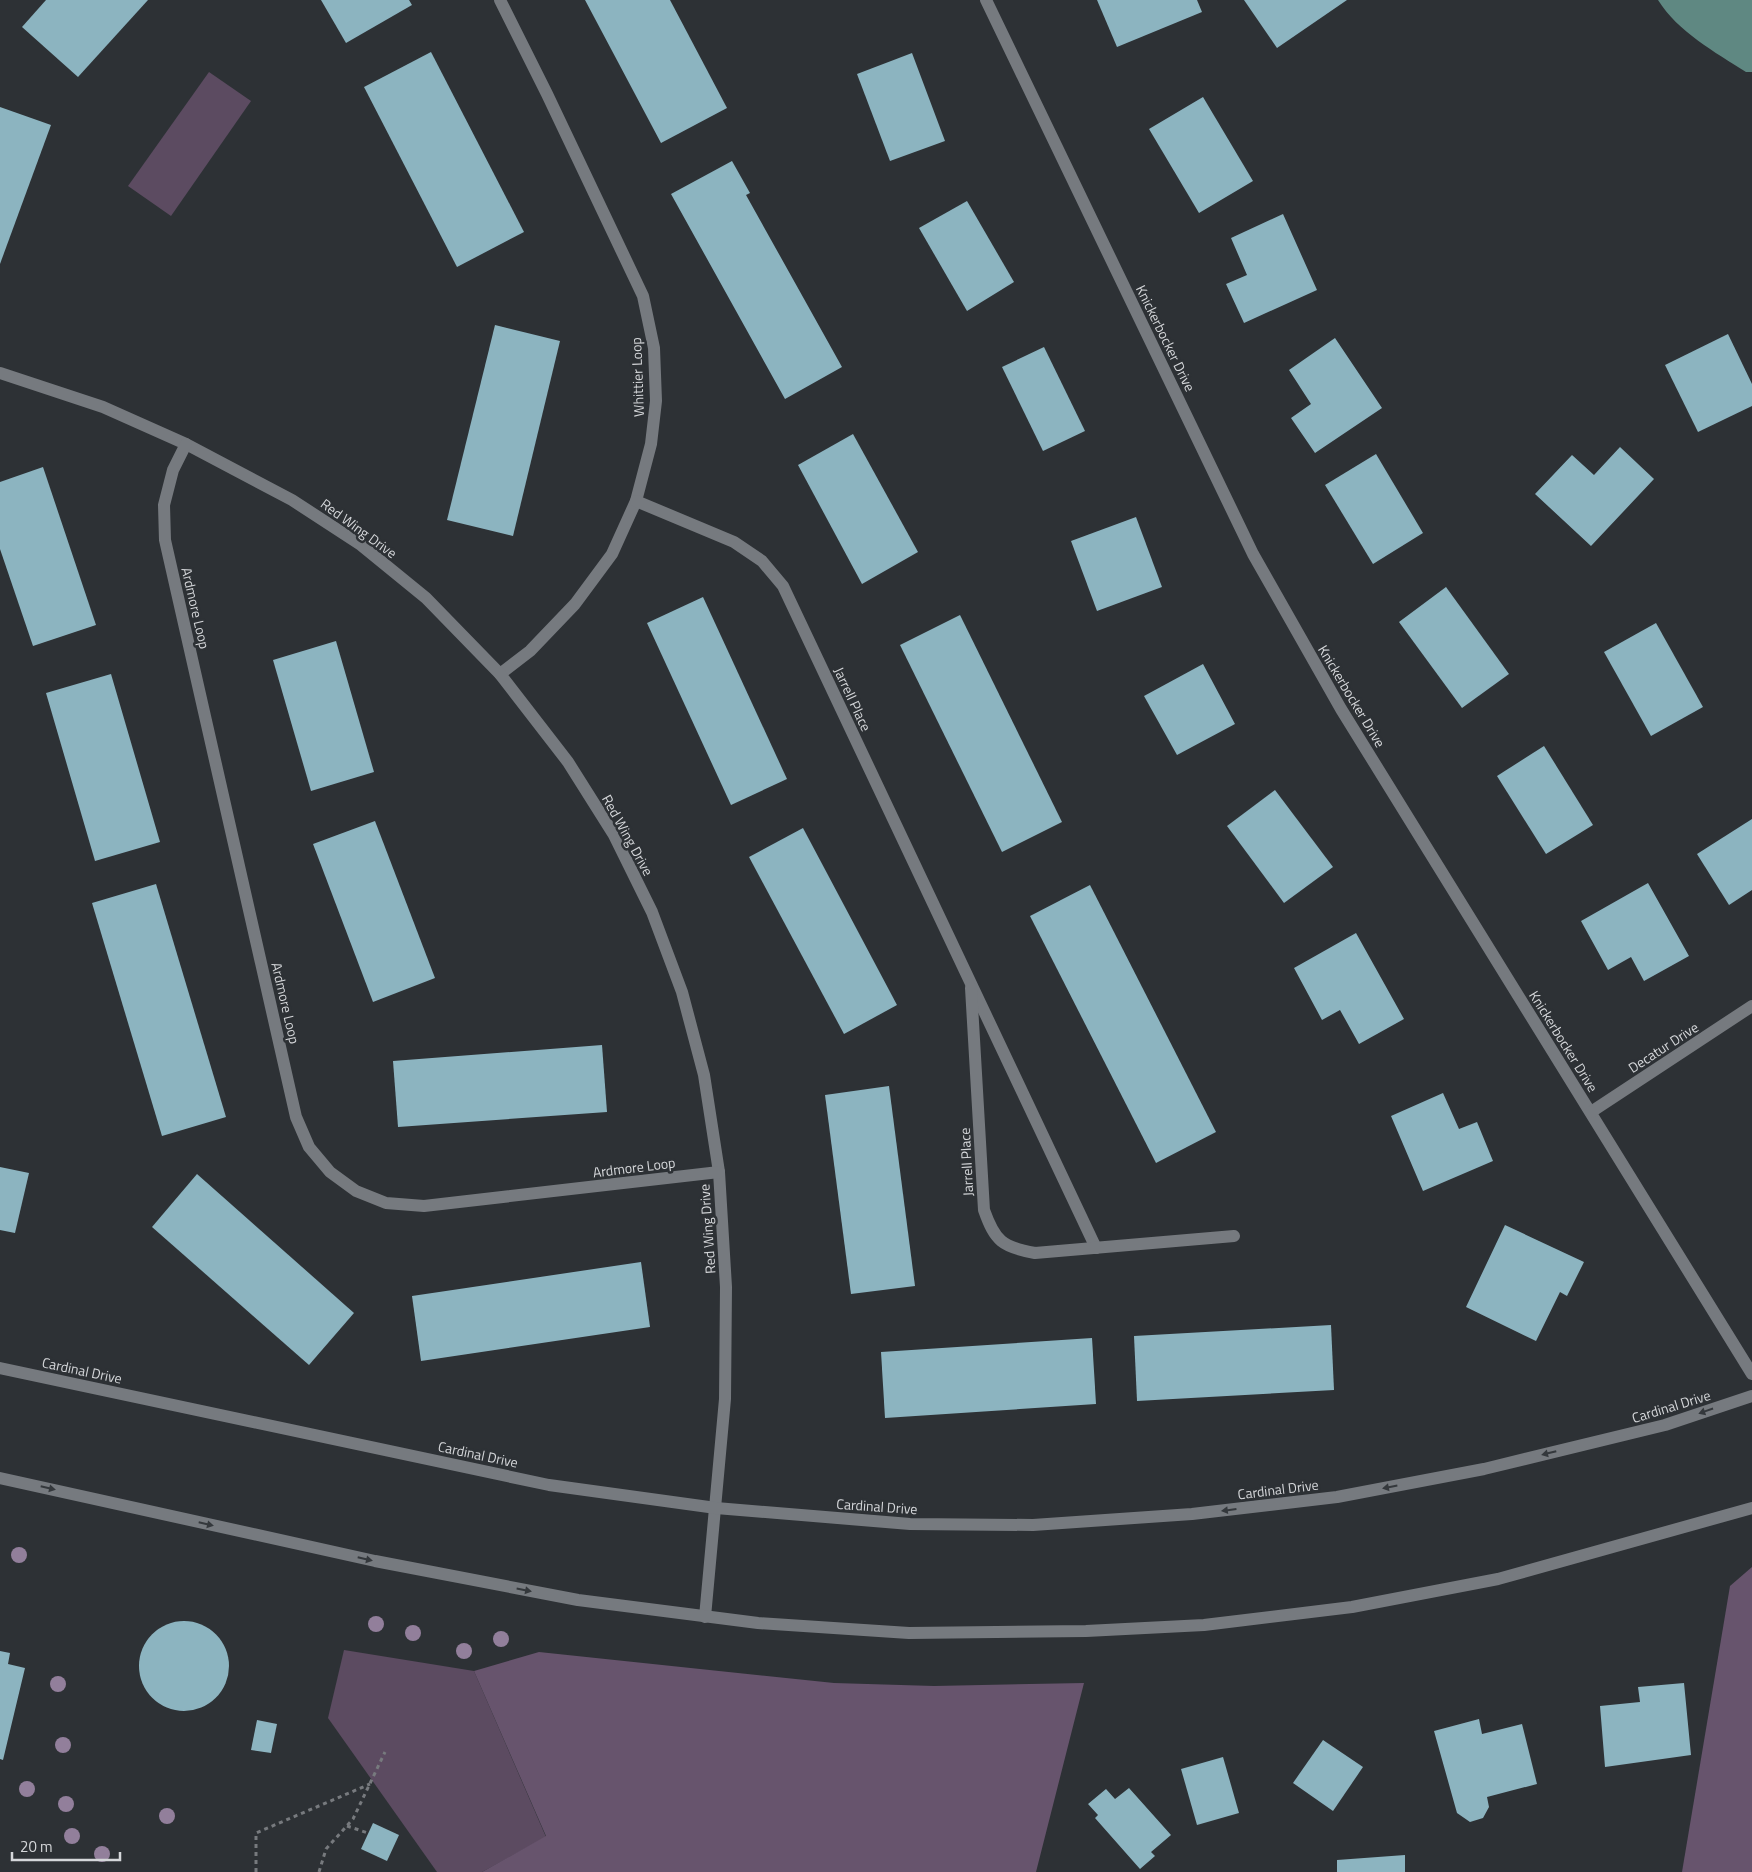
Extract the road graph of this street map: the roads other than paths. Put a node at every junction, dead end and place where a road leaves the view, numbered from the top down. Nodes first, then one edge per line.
1 (500, 0) edge
2 (986, 0) edge
3 (0, 373) edge
4 (186, 444) junction
5 (636, 501) junction
6 (500, 674) junction
7 (970, 980) junction
8 (1752, 1006) edge
9 (1591, 1112) junction
10 (719, 1172) junction
11 (1234, 1236) dead end
12 (1096, 1248) junction
13 (0, 1368) edge
14 (1752, 1374) edge
15 (1752, 1396) edge
16 (0, 1478) edge
17 (716, 1508) junction
18 (1752, 1508) edge
19 (705, 1617) junction

1 - 5 street, Whittier Loop
2 - 9 street, Knickerbocker Drive
3 - 4 street, Red Wing Drive
4 - 6 street, Red Wing Drive
4 - 10 street, Ardmore Loop
5 - 6 street, Whittier Loop
5 - 7 street, Jarrell Place
6 - 10 street, Red Wing Drive
7 - 12 street, Jarrell Place
7 - 12 street, Jarrell Place
8 - 9 street, Decatur Drive
9 - 14 street, Knickerbocker Drive
10 - 17 street, Red Wing Drive
11 - 12 street, Jarrell Place
13 - 17 street, Cardinal Drive
15 -> 17 street, Cardinal Drive
16 -> 19 street
17 - 19 street, Red Wing Drive
18 - 19 street

